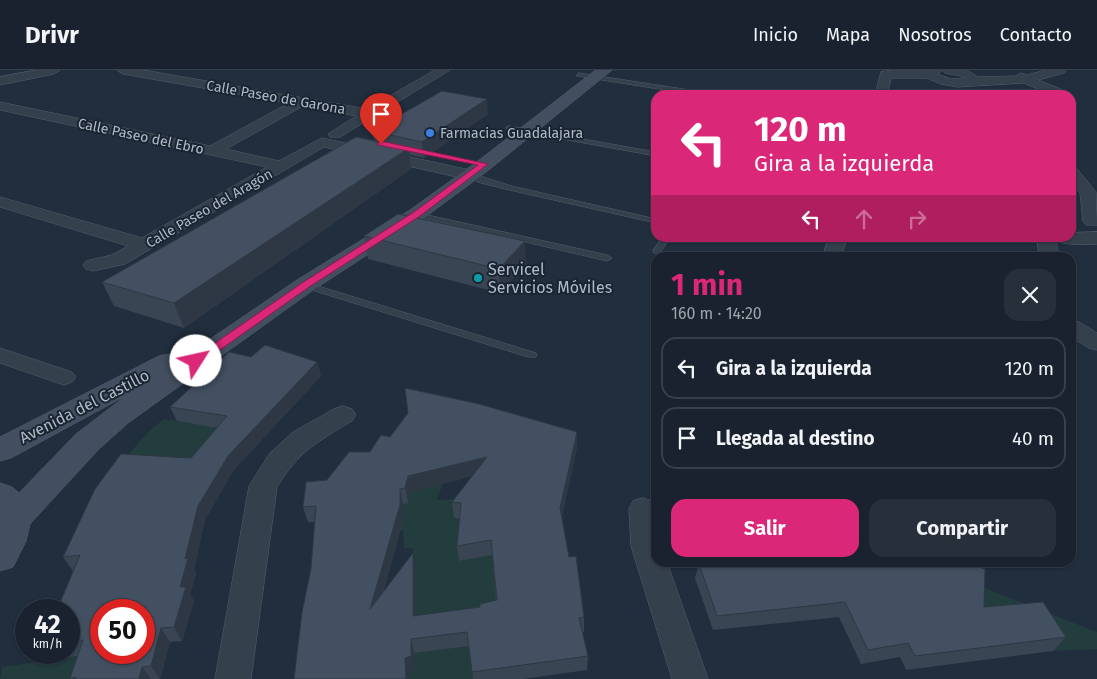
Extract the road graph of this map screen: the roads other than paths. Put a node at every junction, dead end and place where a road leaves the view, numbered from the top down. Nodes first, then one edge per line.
1 (54, 70) edge
2 (123, 70) edge
3 (423, 70) edge
4 (441, 71) edge
5 (147, 72) edge
6 (933, 73) edge
7 (1026, 74) edge
8 (597, 75) edge
9 (950, 76) edge
10 (0, 81) edge
11 (967, 83) edge
12 (1059, 85) edge
13 (681, 90) edge
14 (882, 90) edge
15 (301, 102) junction
16 (0, 106) edge
17 (370, 114) junction
18 (518, 129) junction
19 (329, 138) junction
20 (212, 151) junction
21 (651, 153) edge
22 (282, 166) junction
23 (468, 168) junction
24 (1076, 178) edge
25 (0, 202) edge
26 (417, 214) junction
27 (651, 220) edge
28 (1091, 225) edge
29 (1076, 239) edge
30 (663, 242) edge
31 (144, 245) junction
32 (657, 251) dead end
33 (607, 258) dead end
34 (93, 265) dead end
35 (297, 282) junction
36 (1076, 330) edge
37 (1097, 343) edge
38 (0, 355) edge
39 (532, 355) dead end
40 (64, 377) dead end
41 (343, 415) dead end
42 (0, 450) edge
43 (7, 507) edge
44 (643, 509) dead end
45 (0, 556) edge
46 (651, 561) edge
47 (653, 567) edge
48 (233, 679) edge
49 (690, 679) edge

1 - 10 street
2 - 5 street, Calle Paseo de Garona
3 - 4 street
4 - 17 street, Calle Paseo del Aragón
5 - 15 street, Calle Paseo de Garona
6 - 9 street
6 - 14 street
7 - 11 street
7 - 11 street
7 - 12 street
7 - 12 street
8 - 13 lane
8 - 18 main road, Avenida del Castillo
9 - 11 street
9 - 11 street
15 - 17 street, Calle Paseo de Garona
15 - 20 street
16 - 20 street, Calle Paseo del Ebro
17 - 19 street, Calle Paseo del Aragón
18 - 21 lane
18 - 23 main road, Avenida del Castillo
19 - 22 street, Calle Paseo del Aragón
19 - 23 street
20 - 22 street, Calle Paseo del Ebro
22 - 31 street, Calle Paseo del Aragón
23 - 26 main road, Avenida del Castillo
23 - 27 lane
23 - 35 main road, Avenida del Castillo
24 - 28 street
25 - 31 street
26 - 33 lane
26 - 35 main road, Avenida del Castillo
28 - 29 street
30 - 32 lane
31 - 34 street, Calle Paseo del Aragón
35 - 39 lane
35 - 42 main road, Avenida del Castillo
35 - 43 main road, Avenida del Castillo
36 - 37 street
38 - 40 street
41 - 48 street
43 - 45 main road
44 - 46 street
47 - 49 street

